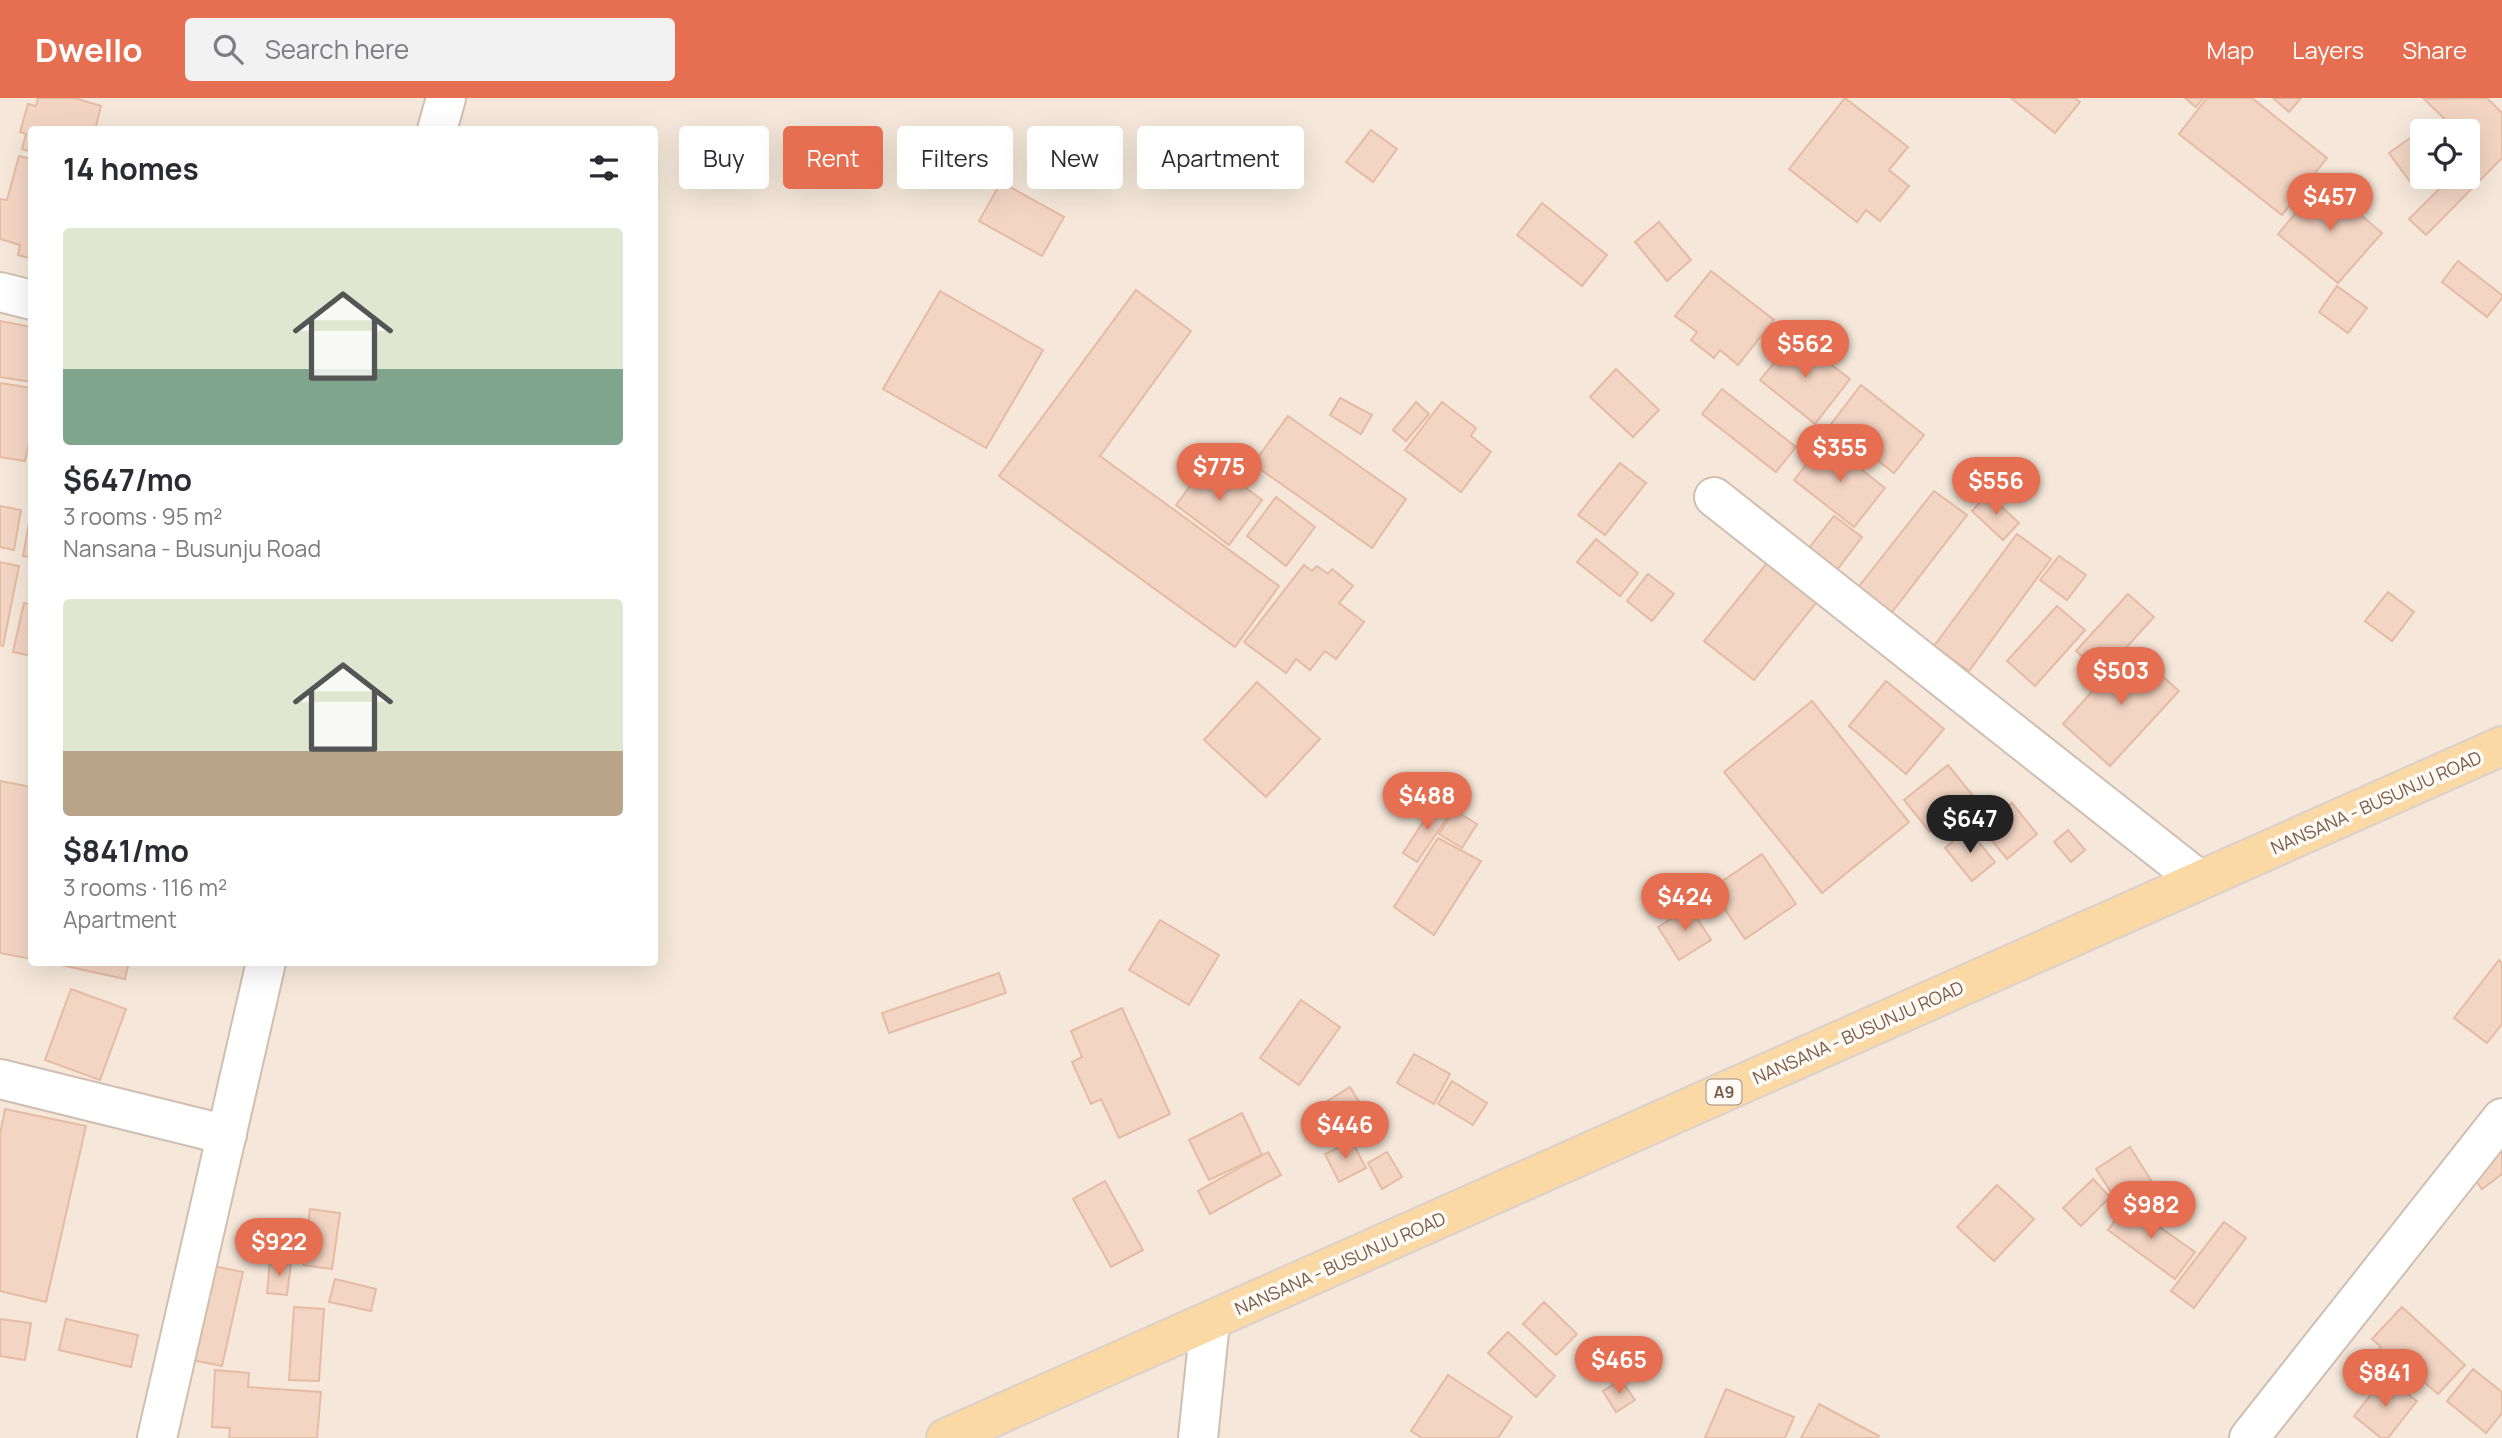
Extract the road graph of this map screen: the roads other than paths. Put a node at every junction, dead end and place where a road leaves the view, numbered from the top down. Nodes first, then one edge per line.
1 (446, 98) edge
2 (438, 126) edge
3 (0, 292) edge
4 (28, 299) edge
5 (1714, 497) dead end
6 (2502, 746) edge
7 (2199, 880) junction
8 (265, 966) edge
9 (0, 1079) edge
10 (2502, 1118) edge
11 (227, 1135) junction
12 (1210, 1321) junction
13 (157, 1438) edge
14 (946, 1438) edge
15 (1198, 1438) edge
16 (2249, 1438) edge

1 - 2 street
3 - 4 street
5 - 7 street
6 - 7 main road, NANSANA - BUSUNJU ROAD / A9
7 - 12 main road, NANSANA - BUSUNJU ROAD / A9
8 - 11 street
9 - 11 street
10 - 16 street
11 - 13 street
12 - 14 main road, NANSANA - BUSUNJU ROAD / A9
12 - 15 street

